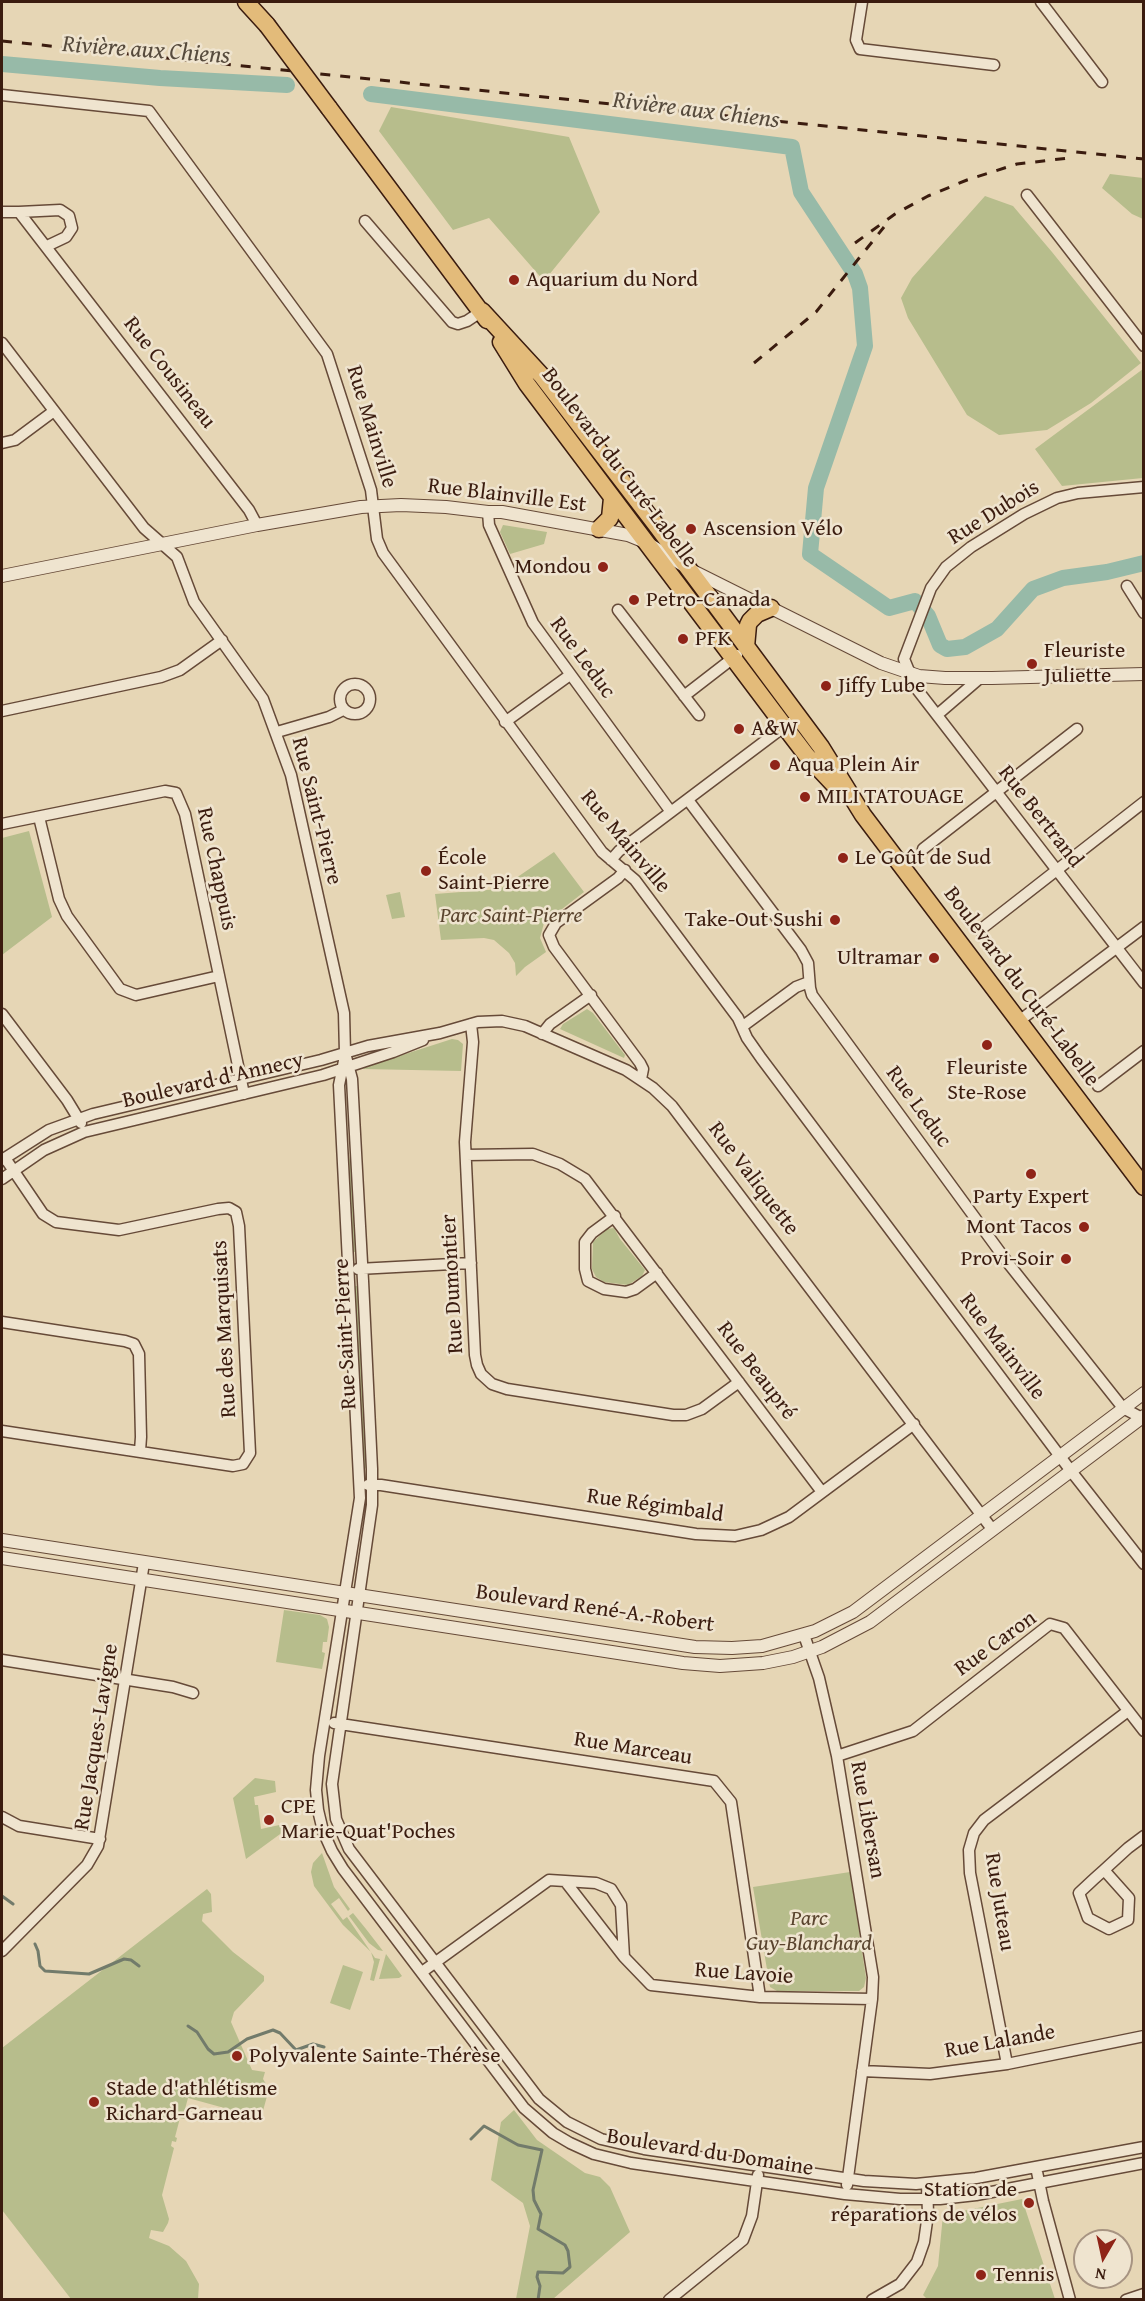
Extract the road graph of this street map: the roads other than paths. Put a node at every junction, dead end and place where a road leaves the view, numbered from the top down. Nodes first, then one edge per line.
1 (246, 2) edge
2 (251, 2) edge
3 (862, 2) edge
4 (1041, 2) edge
5 (267, 25) junction
6 (994, 65) dead end
7 (1102, 82) dead end
8 (2, 95) edge
9 (1027, 195) dead end
10 (19, 212) junction
11 (2, 213) edge
12 (365, 221) dead end
13 (47, 246) junction
14 (482, 311) junction
15 (2, 343) edge
16 (1143, 346) edge
17 (54, 411) junction
18 (2, 442) edge
19 (1143, 487) edge
20 (612, 498) junction
21 (375, 506) junction
22 (488, 512) junction
23 (257, 525) junction
24 (599, 529) junction
25 (659, 531) junction
26 (645, 542) junction
27 (162, 544) junction
28 (686, 567) junction
29 (2, 576) edge
30 (672, 577) junction
31 (1128, 586) dead end
32 (771, 608) junction
33 (618, 610) dead end
34 (1143, 613) edge
35 (222, 640) junction
36 (746, 647) junction
37 (733, 658) junction
38 (908, 673) junction
39 (1143, 674) edge
40 (570, 675) junction
41 (980, 678) junction
42 (684, 696) junction
43 (344, 710) dead end
44 (2, 711) edge
45 (699, 715) dead end
46 (798, 715) junction
47 (937, 715) junction
48 (505, 722) junction
49 (784, 726) junction
50 (1077, 729) dead end
51 (277, 732) junction
52 (996, 792) junction
53 (688, 800) junction
54 (1143, 802) edge
55 (671, 812) junction
56 (863, 815) junction
57 (39, 817) junction
58 (2, 824) edge
59 (923, 849) dead end
60 (611, 860) junction
61 (1056, 869) junction
62 (625, 870) junction
63 (1143, 927) edge
64 (980, 930) dead end
65 (1116, 948) junction
66 (219, 976) junction
67 (809, 982) junction
68 (1143, 983) edge
69 (591, 995) junction
70 (3, 1021) edge
71 (1019, 1021) junction
72 (471, 1024) junction
73 (742, 1026) junction
74 (440, 1033) junction
75 (543, 1034) junction
76 (1143, 1051) edge
77 (345, 1053) junction
78 (346, 1068) junction
79 (240, 1079) junction
80 (642, 1079) junction
81 (1098, 1086) dead end
82 (244, 1094) junction
83 (78, 1118) junction
84 (84, 1132) junction
85 (466, 1155) junction
86 (3, 1159) edge
87 (13, 1171) junction
88 (2, 1179) edge
89 (1143, 1187) edge
90 (615, 1216) junction
91 (471, 1263) junction
92 (362, 1269) junction
93 (348, 1270) junction
94 (657, 1273) junction
95 (2, 1322) edge
96 (739, 1382) junction
97 (1143, 1393) edge
98 (1123, 1408) junction
99 (1143, 1417) edge
100 (914, 1424) junction
101 (2, 1431) edge
102 (140, 1451) junction
103 (1060, 1456) junction
104 (1071, 1471) junction
105 (372, 1484) junction
106 (360, 1485) junction
107 (822, 1492) junction
108 (982, 1516) junction
109 (992, 1530) junction
110 (2, 1540) edge
111 (2, 1558) edge
112 (144, 1563) junction
113 (1143, 1564) edge
114 (141, 1580) junction
115 (352, 1595) junction
116 (342, 1610) junction
117 (357, 1613) junction
118 (804, 1635) junction
119 (810, 1652) junction
120 (2, 1660) edge
121 (126, 1679) junction
122 (193, 1694) dead end
123 (1128, 1712) junction
124 (324, 1722) junction
125 (340, 1724) junction
126 (1143, 1731) edge
127 (837, 1756) junction
128 (2, 1817) edge
129 (1143, 1836) edge
130 (100, 1839) junction
131 (1104, 1870) junction
132 (565, 1881) junction
133 (2, 1951) edge
134 (624, 1957) junction
135 (434, 1963) junction
136 (422, 1972) junction
137 (760, 1997) junction
138 (872, 1999) junction
139 (1143, 2036) edge
140 (1007, 2064) junction
141 (862, 2071) junction
142 (1143, 2147) edge
143 (1143, 2163) edge
144 (759, 2165) junction
145 (1036, 2167) junction
146 (848, 2178) junction
147 (757, 2181) junction
148 (1040, 2183) junction
149 (927, 2184) junction
150 (845, 2194) junction
151 (928, 2199) junction
152 (1143, 2294) edge
153 (669, 2300) edge
154 (872, 2300) edge
155 (1070, 2300) edge
156 (1126, 2300) edge

1 - 5 main road, Boulevard du Curé-Labelle
2 - 5 main road, Boulevard du Curé-Labelle
3 - 6 street
4 - 7 street
5 - 14 main road, Boulevard du Curé-Labelle, bridge
8 - 21 street, Rue Mainville
9 - 16 street
10 - 11 street
10 - 13 street, Rue Cousineau
10 - 13 street
12 - 14 street
13 - 23 street, Rue Cousineau
14 - 20 main road, Boulevard du Curé-Labelle
14 - 25 main road, Boulevard du Curé-Labelle
15 - 17 street, Rue Saint-Pierre
17 - 18 street
17 - 27 street, Rue Saint-Pierre
19 - 38 street, Rue Dubois
20 - 24 main road
20 - 26 main road, Boulevard du Curé-Labelle
21 - 22 street, Rue Blainville Est
21 - 23 street, Rue Blainville Est
21 - 48 street, Rue Mainville
22 - 24 street, Rue Blainville Est
22 - 40 street, Rue Leduc
23 - 27 street, Rue Blainville Est
24 - 26 street, Rue Blainville Est
25 - 26 street
25 - 28 main road, Boulevard du Curé-Labelle
26 - 28 street, Rue Blainville Est
26 - 30 main road, Boulevard du Curé-Labelle
27 - 29 street, Rue Blainville Est
27 - 35 street, Rue Saint-Pierre
28 - 30 street
28 - 32 street, Rue Blainville Est
28 - 36 main road, Boulevard du Curé-Labelle
30 - 37 main road, Boulevard du Curé-Labelle
31 - 34 street
32 - 36 main road
32 - 38 street, Rue Blainville Est
33 - 42 street
35 - 44 street
35 - 51 street, Rue Saint-Pierre
36 - 37 street
36 - 46 main road, Boulevard du Curé-Labelle
37 - 42 street
37 - 49 main road, Boulevard du Curé-Labelle
38 - 41 street, Rue Blainville Est
38 - 47 street, Rue Bertrand
39 - 41 street, Rue Blainville Est
40 - 48 street
40 - 55 street, Rue Leduc
41 - 47 street
42 - 45 street
43 - 51 street
46 - 49 street
46 - 56 main road, Boulevard du Curé-Labelle
47 - 52 street, Rue Bertrand
48 - 60 street, Rue Mainville
49 - 53 street
49 - 56 main road, Boulevard du Curé-Labelle
50 - 52 street
51 - 77 street, Rue Saint-Pierre
52 - 59 street
52 - 61 street, Rue Bertrand
53 - 55 street
53 - 67 street, Rue Leduc
54 - 61 street
55 - 60 street
56 - 71 main road, Boulevard du Curé-Labelle
57 - 58 street, Rue Chappuis
57 - 66 street
57 - 66 street, Rue Chappuis
60 - 62 street, Rue Mainville
61 - 64 street
61 - 65 street, Rue Bertrand
62 - 69 street
62 - 73 street, Rue Mainville
63 - 65 street
65 - 68 street, Rue Bertrand
65 - 71 street
66 - 79 street, Rue Chappuis
67 - 73 street
67 - 98 street, Rue Leduc
69 - 75 street
69 - 80 street
70 - 83 street
71 - 89 main road, Boulevard du Curé-Labelle
72 - 74 street, Boulevard d'Annecy
72 - 75 street, Boulevard d'Annecy
72 - 85 street, Rue Dumontier
73 - 103 street, Rue Mainville
74 - 77 street, Boulevard d'Annecy
74 - 78 street, Boulevard d'Annecy
75 - 80 street, Boulevard d'Annecy
76 - 81 street
77 - 78 street, Rue Saint-Pierre
77 - 79 street, Boulevard d'Annecy
78 - 82 street, Boulevard d'Annecy
78 - 92 street, Rue Saint-Pierre
78 - 93 street, Rue Saint-Pierre
79 - 82 street, Rue Chappuis
79 - 83 street, Boulevard d'Annecy
80 - 100 street, Rue Valiquette
82 - 84 street, Boulevard d'Annecy
83 - 84 street
83 - 86 street, Boulevard d'Annecy
84 - 87 street, Boulevard d'Annecy
85 - 90 street, Rue Beaupré
85 - 91 street, Rue Dumontier
86 - 87 street, Rue des Marquisats
87 - 88 street, Boulevard d'Annecy
87 - 102 street, Rue des Marquisats
90 - 94 street, Rue Beaupré
90 - 94 street
91 - 92 street
91 - 96 street, Rue Dumontier
92 - 93 street
92 - 105 street, Rue Saint-Pierre
93 - 106 street, Rue Saint-Pierre
94 - 96 street, Rue Beaupré
95 - 102 street
96 - 107 street, Rue Beaupré
97 - 98 street, Boulevard René-A.-Robert
98 - 99 street, Rue Leduc
98 - 103 street, Boulevard René-A.-Robert
99 - 104 street, Boulevard René-A.-Robert
100 - 107 street, Rue Régimbald
100 - 108 street, Rue Valiquette
101 - 102 street, Rue des Marquisats
103 - 104 street, Rue Mainville
103 - 108 street, Boulevard René-A.-Robert
104 - 109 street, Boulevard René-A.-Robert
104 - 113 street, Rue Mainville
105 - 106 street, Rue Régimbald
105 - 107 street, Rue Régimbald
105 - 115 street, Rue Saint-Pierre
106 - 115 street, Rue Saint-Pierre
108 - 109 street, Rue Valiquette
108 - 118 street, Boulevard René-A.-Robert
109 - 119 street, Boulevard René-A.-Robert
110 - 112 street, Boulevard René-A.-Robert
111 - 114 street, Boulevard René-A.-Robert
112 - 114 street, Rue Jacques-Lavigne
112 - 115 street, Boulevard René-A.-Robert
114 - 116 street, Boulevard René-A.-Robert
114 - 121 street, Rue Jacques-Lavigne
115 - 116 street, Rue Saint-Pierre
115 - 117 street, Rue Saint-Pierre
115 - 118 street, Boulevard René-A.-Robert
116 - 117 street, Boulevard René-A.-Robert
116 - 124 street, Boulevard du Domaine
117 - 119 street, Boulevard René-A.-Robert
117 - 125 street, Boulevard du Domaine
118 - 119 street, Rue Libersan
119 - 127 street, Rue Libersan
120 - 121 street
121 - 122 street
121 - 130 street, Rue Jacques-Lavigne
123 - 126 street, Rue Caron
123 - 127 street, Rue Caron
123 - 140 street, Rue Juteau
124 - 125 street, Rue Marceau
124 - 136 street, Boulevard du Domaine
125 - 135 street, Boulevard du Domaine
125 - 137 street, Rue Marceau
127 - 138 street, Rue Libersan
128 - 130 street
129 - 131 street
130 - 133 street, Rue Jacques-Lavigne
131 - 131 street
132 - 134 street, Rue Lavoie
132 - 134 street
132 - 135 street
134 - 137 street, Rue Lavoie
135 - 136 street
135 - 144 street, Boulevard du Domaine
136 - 147 street, Boulevard du Domaine
137 - 138 street, Rue Lavoie
138 - 141 street, Rue Libersan
139 - 140 street, Rue Lalande
140 - 141 street, Rue Lalande
141 - 146 street, Rue Libersan
142 - 145 street, Boulevard du Domaine
143 - 148 street, Boulevard du Domaine
144 - 146 street, Boulevard du Domaine
144 - 147 street
145 - 148 street
145 - 149 street, Boulevard du Domaine
146 - 149 street, Boulevard du Domaine
146 - 150 street, Rue Libersan
147 - 150 street, Boulevard du Domaine
147 - 153 street
148 - 151 street, Boulevard du Domaine
148 - 155 street
149 - 151 street
150 - 151 street, Boulevard du Domaine
151 - 154 street
152 - 156 street

